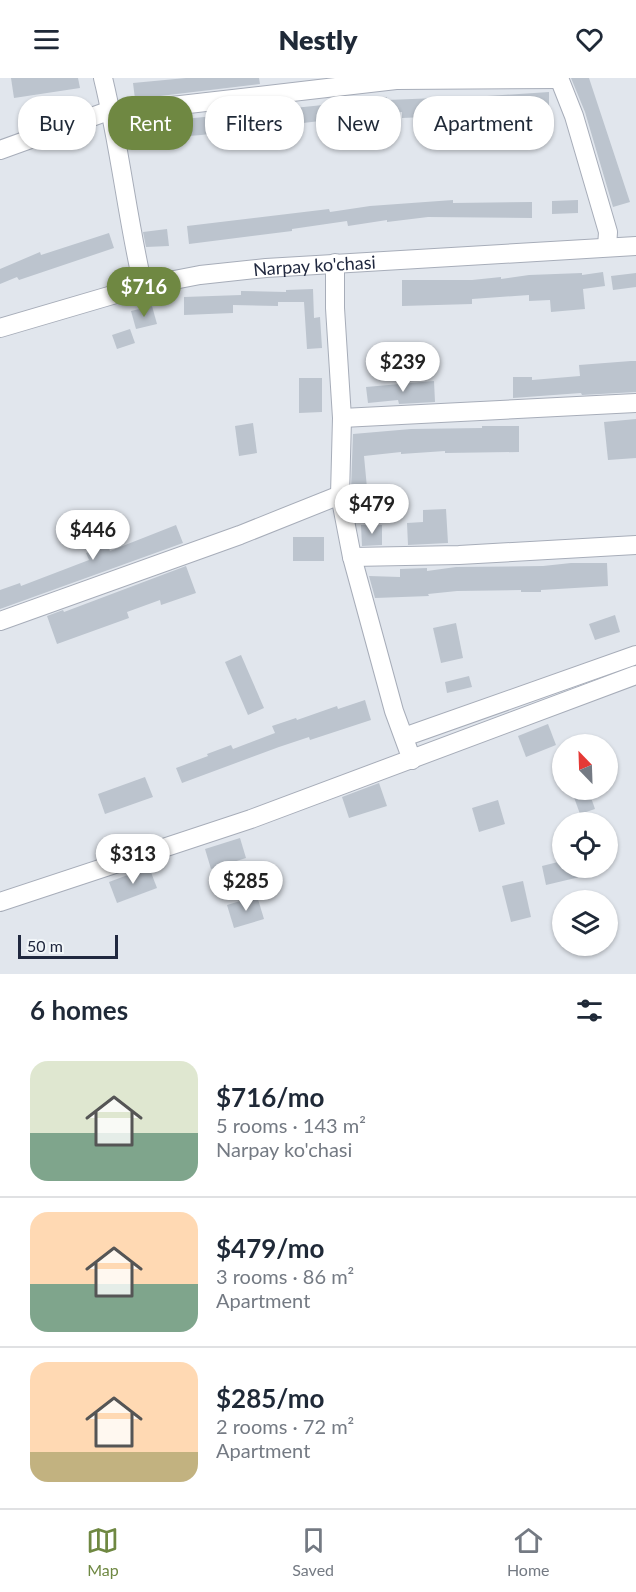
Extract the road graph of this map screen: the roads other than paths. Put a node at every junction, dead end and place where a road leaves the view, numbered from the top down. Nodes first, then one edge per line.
1 (103, 78) edge
2 (559, 78) edge
3 (108, 98) edge
4 (193, 104) edge
5 (108, 111) edge
6 (0, 150) edge
7 (118, 150) edge
8 (636, 246) edge
9 (607, 247) junction
10 (335, 263) junction
11 (143, 286) junction
12 (0, 328) edge
13 (636, 403) edge
14 (342, 418) junction
15 (340, 495) junction
16 (636, 545) edge
17 (352, 557) junction
18 (0, 621) edge
19 (636, 656) edge
20 (636, 675) edge
21 (404, 737) junction
22 (412, 760) junction
23 (0, 902) edge

1 - 3 street
2 - 4 street
2 - 9 street
5 - 6 street
7 - 11 street
8 - 9 street, Narpay ko'chasi
9 - 10 street, Narpay ko'chasi
10 - 11 street, Narpay ko'chasi
10 - 14 street
11 - 12 street, Narpay ko'chasi
13 - 14 street
14 - 15 street
15 - 17 street
15 - 18 street
16 - 17 street
17 - 21 street
19 - 21 street
20 - 22 street
21 - 22 street
22 - 23 street

